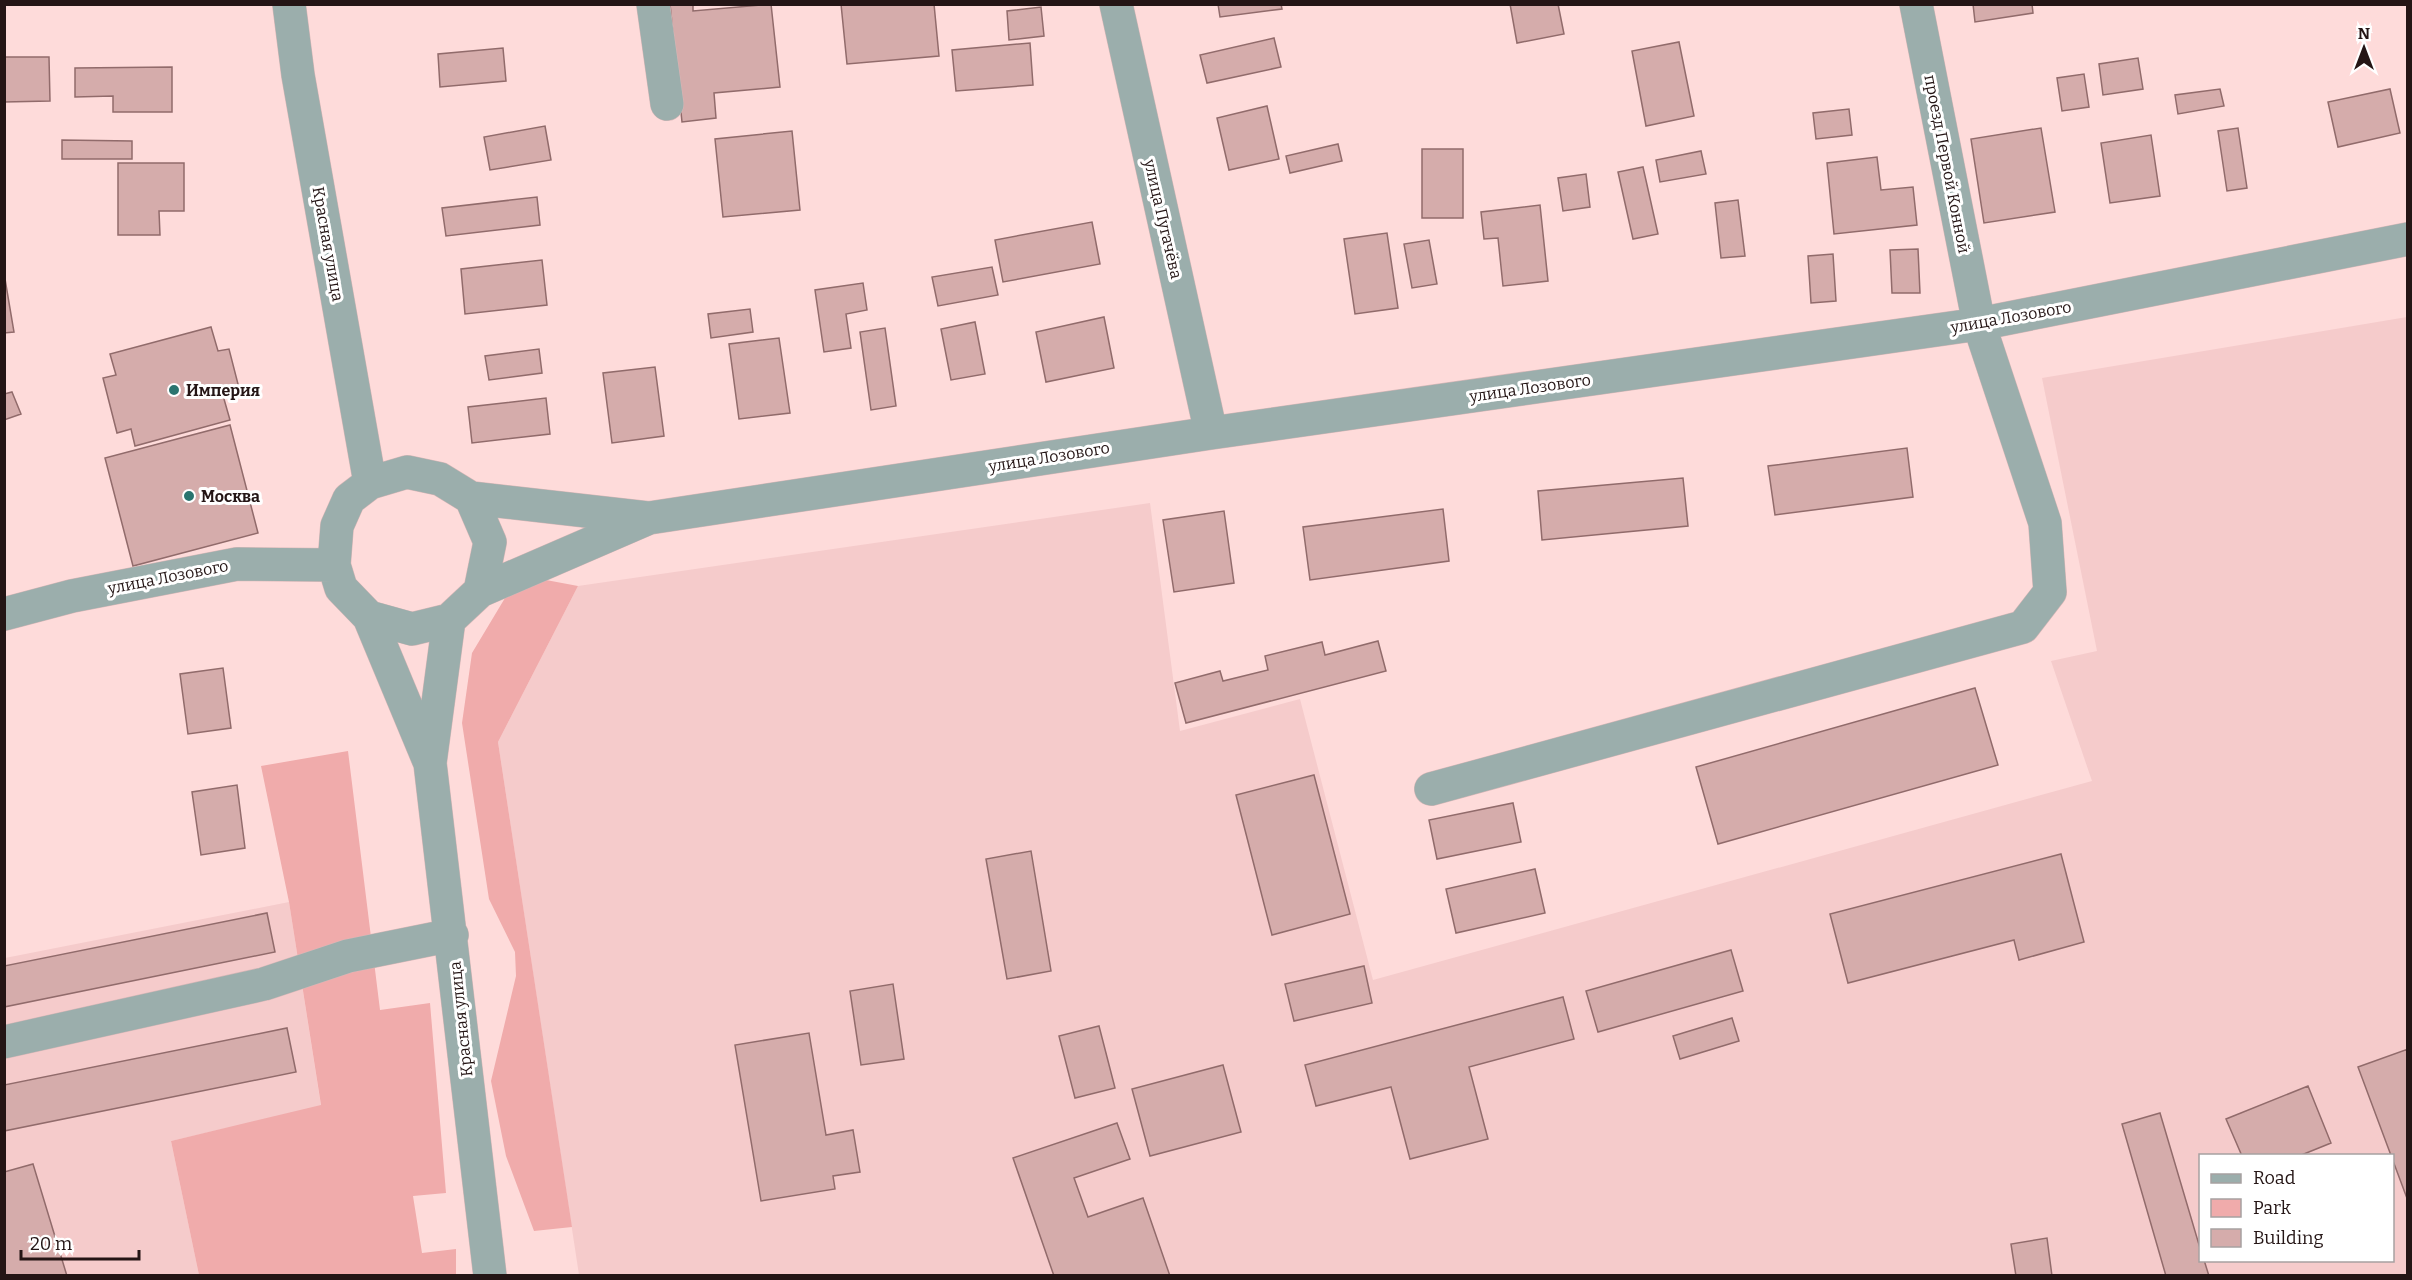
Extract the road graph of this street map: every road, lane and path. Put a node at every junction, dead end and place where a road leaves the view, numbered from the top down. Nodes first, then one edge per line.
1 (289, 4) edge
2 (653, 4) edge
3 (1116, 4) edge
4 (1916, 4) edge
5 (667, 104) dead end
6 (2408, 239) edge
7 (1979, 324) junction
8 (1211, 433) junction
9 (370, 483) junction
10 (471, 498) junction
11 (649, 518) junction
12 (334, 565) junction
13 (480, 591) junction
14 (4, 614) edge
15 (369, 617) junction
16 (449, 620) junction
17 (430, 763) junction
18 (1431, 789) dead end
19 (452, 934) junction
20 (4, 1041) edge
21 (490, 1275) edge

1 - 9 street, Красная улица
2 - 5 street
3 - 8 street, улица Пугачёва
4 - 7 street, проезд Первой Конной
6 - 7 street, улица Лозового
7 - 8 street, улица Лозового
7 - 18 street, проезд Первой Конной
8 - 11 street, улица Лозового
9 - 10 street, Красная улица
9 - 12 street, Красная улица
10 - 11 street, улица Лозового
10 - 13 street
11 - 13 street, улица Лозового
12 - 14 street, улица Лозового
12 - 15 street, Красная улица
13 - 16 street
15 - 16 street
15 - 17 street, Красная улица
16 - 17 street, Красная улица
17 - 19 street, Красная улица
19 - 20 street
19 - 21 street, Красная улица

